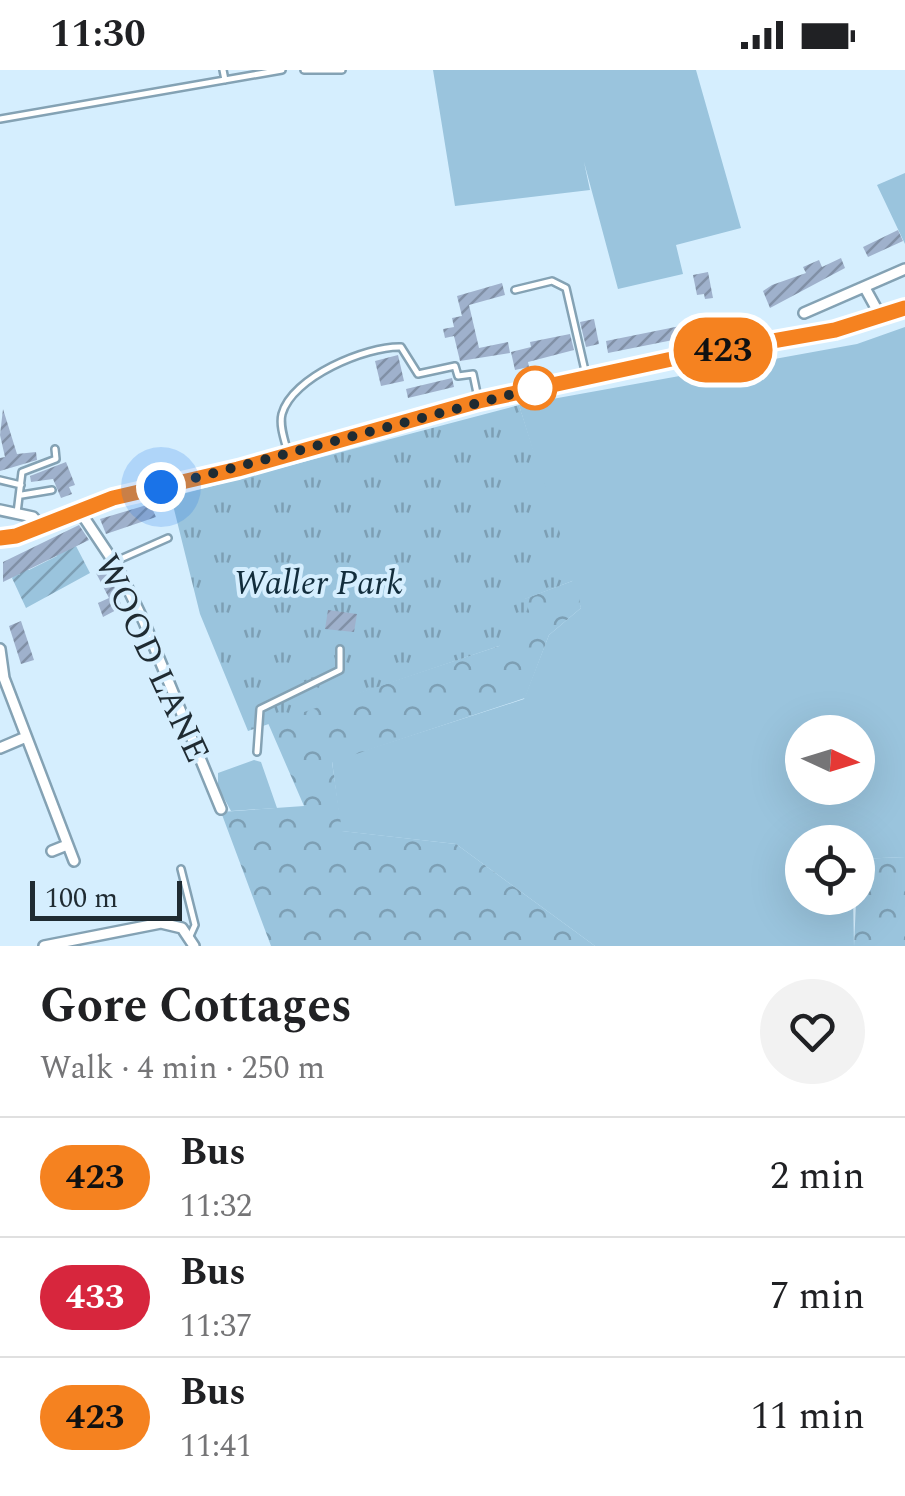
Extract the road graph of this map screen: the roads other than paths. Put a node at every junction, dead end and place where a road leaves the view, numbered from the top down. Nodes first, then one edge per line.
1 (223, 70) edge
2 (282, 70) edge
3 (304, 70) edge
4 (342, 70) edge
5 (224, 80) junction
6 (0, 118) edge
7 (905, 269) edge
8 (864, 288) junction
9 (515, 290) dead end
10 (905, 308) edge
11 (804, 313) dead end
12 (881, 317) junction
13 (586, 378) junction
14 (479, 401) junction
15 (56, 450) dead end
16 (289, 454) junction
17 (0, 480) edge
18 (21, 485) junction
19 (52, 490) dead end
20 (22, 495) junction
21 (0, 510) edge
22 (79, 510) junction
23 (16, 513) junction
24 (40, 525) junction
25 (0, 538) edge
26 (168, 538) dead end
27 (114, 562) junction
28 (340, 649) dead end
29 (0, 650) edge
30 (26, 737) junction
31 (0, 748) edge
32 (256, 752) dead end
33 (221, 809) dead end
34 (67, 845) junction
35 (52, 851) dead end
36 (74, 862) dead end
37 (181, 869) dead end
38 (192, 941) edge
39 (66, 943) edge
40 (44, 946) edge

1 - 5 lane
2 - 5 lane
3 - 4 lane
5 - 6 lane
7 - 8 street
8 - 11 street
8 - 12 street
9 - 13 lane
10 - 12 main road
12 - 13 main road
13 - 14 main road
14 - 16 main road
14 - 16 lane
15 - 18 lane
16 - 22 main road
17 - 18 lane
18 - 20 lane
19 - 20 lane
20 - 23 lane
21 - 23 street
22 - 24 main road
22 - 27 street, WOOD LANE
23 - 24 street
24 - 25 main road
26 - 27 lane
27 - 33 street, WOOD LANE
28 - 32 lane
29 - 30 street
30 - 31 street
30 - 34 street
34 - 35 street
34 - 36 street
37 - 38 lane
38 - 39 street
39 - 40 street

